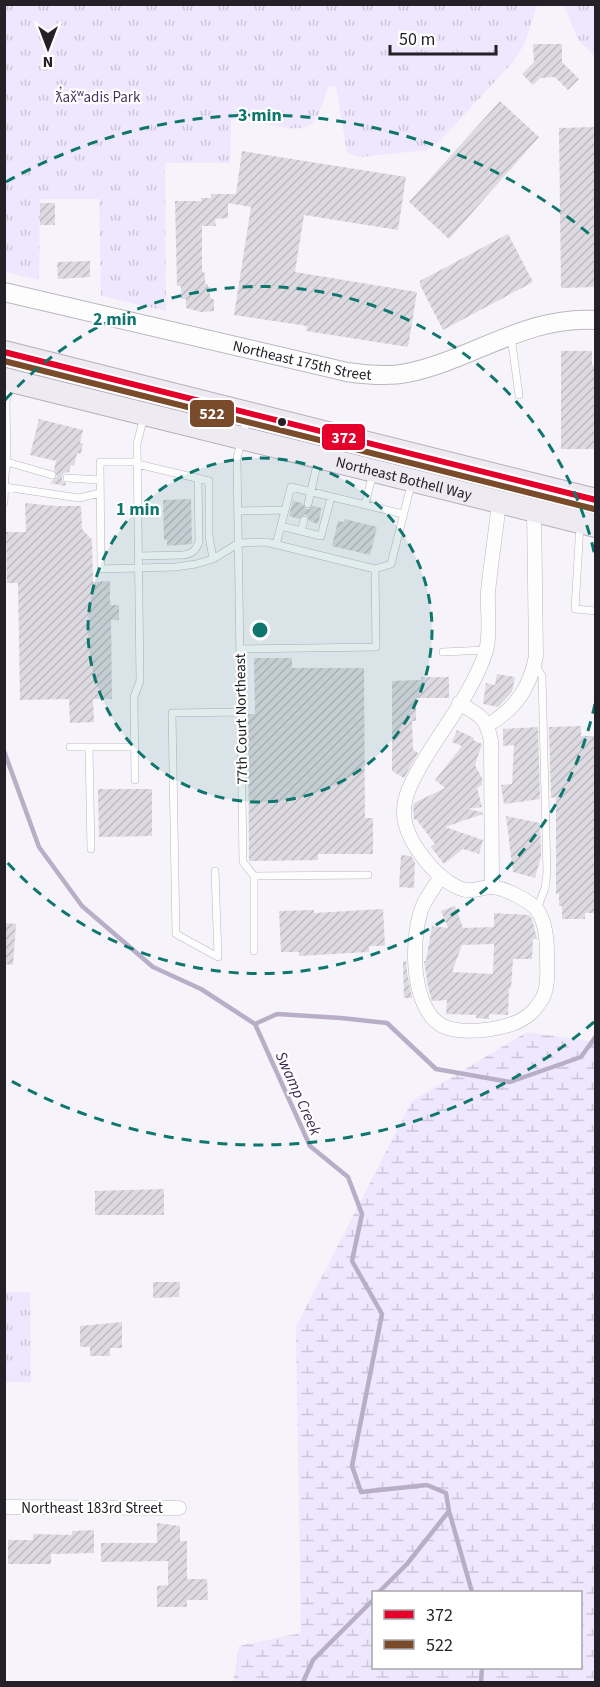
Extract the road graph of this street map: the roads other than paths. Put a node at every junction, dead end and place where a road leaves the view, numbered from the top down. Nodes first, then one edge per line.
1 (4, 292) edge
2 (596, 320) edge
3 (511, 334) junction
4 (4, 352) edge
5 (8, 380) edge
6 (519, 395) dead end
7 (248, 413) junction
8 (144, 414) junction
9 (242, 439) junction
10 (319, 458) junction
11 (7, 462) junction
12 (137, 463) junction
13 (373, 471) junction
14 (52, 474) dead end
15 (67, 478) dead end
16 (198, 478) junction
17 (100, 480) junction
18 (412, 481) junction
19 (5, 487) edge
20 (311, 492) junction
21 (100, 493) junction
22 (331, 497) junction
23 (596, 500) edge
24 (4, 502) edge
25 (499, 502) junction
26 (308, 504) dead end
27 (365, 505) junction
28 (285, 510) junction
29 (534, 510) junction
30 (238, 511) junction
31 (404, 514) junction
32 (304, 520) dead end
33 (588, 524) edge
34 (281, 526) junction
35 (301, 531) junction
36 (238, 543) junction
37 (276, 545) junction
38 (138, 556) junction
39 (213, 559) junction
40 (139, 568) junction
41 (375, 569) junction
42 (596, 611) edge
43 (240, 649) junction
44 (486, 650) junction
45 (443, 652) dead end
46 (534, 663) junction
47 (459, 703) junction
48 (241, 712) junction
49 (488, 725) junction
50 (70, 747) dead end
51 (89, 747) junction
52 (134, 747) junction
53 (135, 780) dead end
54 (91, 849) dead end
55 (215, 871) dead end
56 (368, 875) dead end
57 (254, 876) junction
58 (441, 876) junction
59 (492, 886) junction
60 (537, 909) junction
61 (255, 951) dead end
62 (4, 1507) edge
63 (179, 1508) dead end

1 - 3 street, Northeast 175th Street
2 - 3 street, Northeast 175th Street
3 - 6 lane
4 - 7 main road, Northeast Bothell Way
5 - 8 main road, Northeast Bothell Way
5 - 11 lane
7 - 9 lane, 77th Court Northeast
7 - 23 main road, Northeast Bothell Way
8 - 9 main road, Northeast Bothell Way
8 - 12 lane
9 - 10 main road, Northeast Bothell Way
9 - 30 lane, 77th Court Northeast
10 - 13 main road, Northeast Bothell Way
10 - 20 lane
11 - 14 lane
11 - 19 lane
12 - 16 lane
12 - 17 lane
12 - 38 lane
13 - 18 main road, Northeast Bothell Way
13 - 27 lane
15 - 17 lane
16 - 38 lane
16 - 39 lane
17 - 21 lane
18 - 25 main road, Northeast Bothell Way
18 - 31 lane
19 - 21 lane
19 - 24 lane
20 - 22 lane
20 - 26 lane
20 - 28 lane
21 - 40 lane
22 - 27 lane
22 - 35 lane
25 - 29 main road, Northeast Bothell Way
25 - 44 street
27 - 31 lane
28 - 30 lane
28 - 34 lane
29 - 33 main road, Northeast Bothell Way
29 - 46 street
30 - 36 lane, 77th Court Northeast
31 - 41 lane
32 - 35 lane
33 - 42 lane
34 - 35 lane
34 - 37 lane
36 - 37 lane
36 - 39 lane
36 - 43 lane, 77th Court Northeast
37 - 41 lane
38 - 40 lane
39 - 40 lane
40 - 52 lane
41 - 43 lane
43 - 48 lane, 77th Court Northeast
44 - 45 lane
44 - 47 street
46 - 49 street
46 - 60 lane
47 - 49 street
47 - 58 street
48 - 55 lane
48 - 57 lane, 77th Court Northeast
49 - 59 street
50 - 51 lane
51 - 52 lane
51 - 54 lane
52 - 53 lane
56 - 57 lane
57 - 61 lane, 77th Court Northeast
58 - 59 street
58 - 60 street
59 - 60 street
62 - 63 street, Northeast 183rd Street

